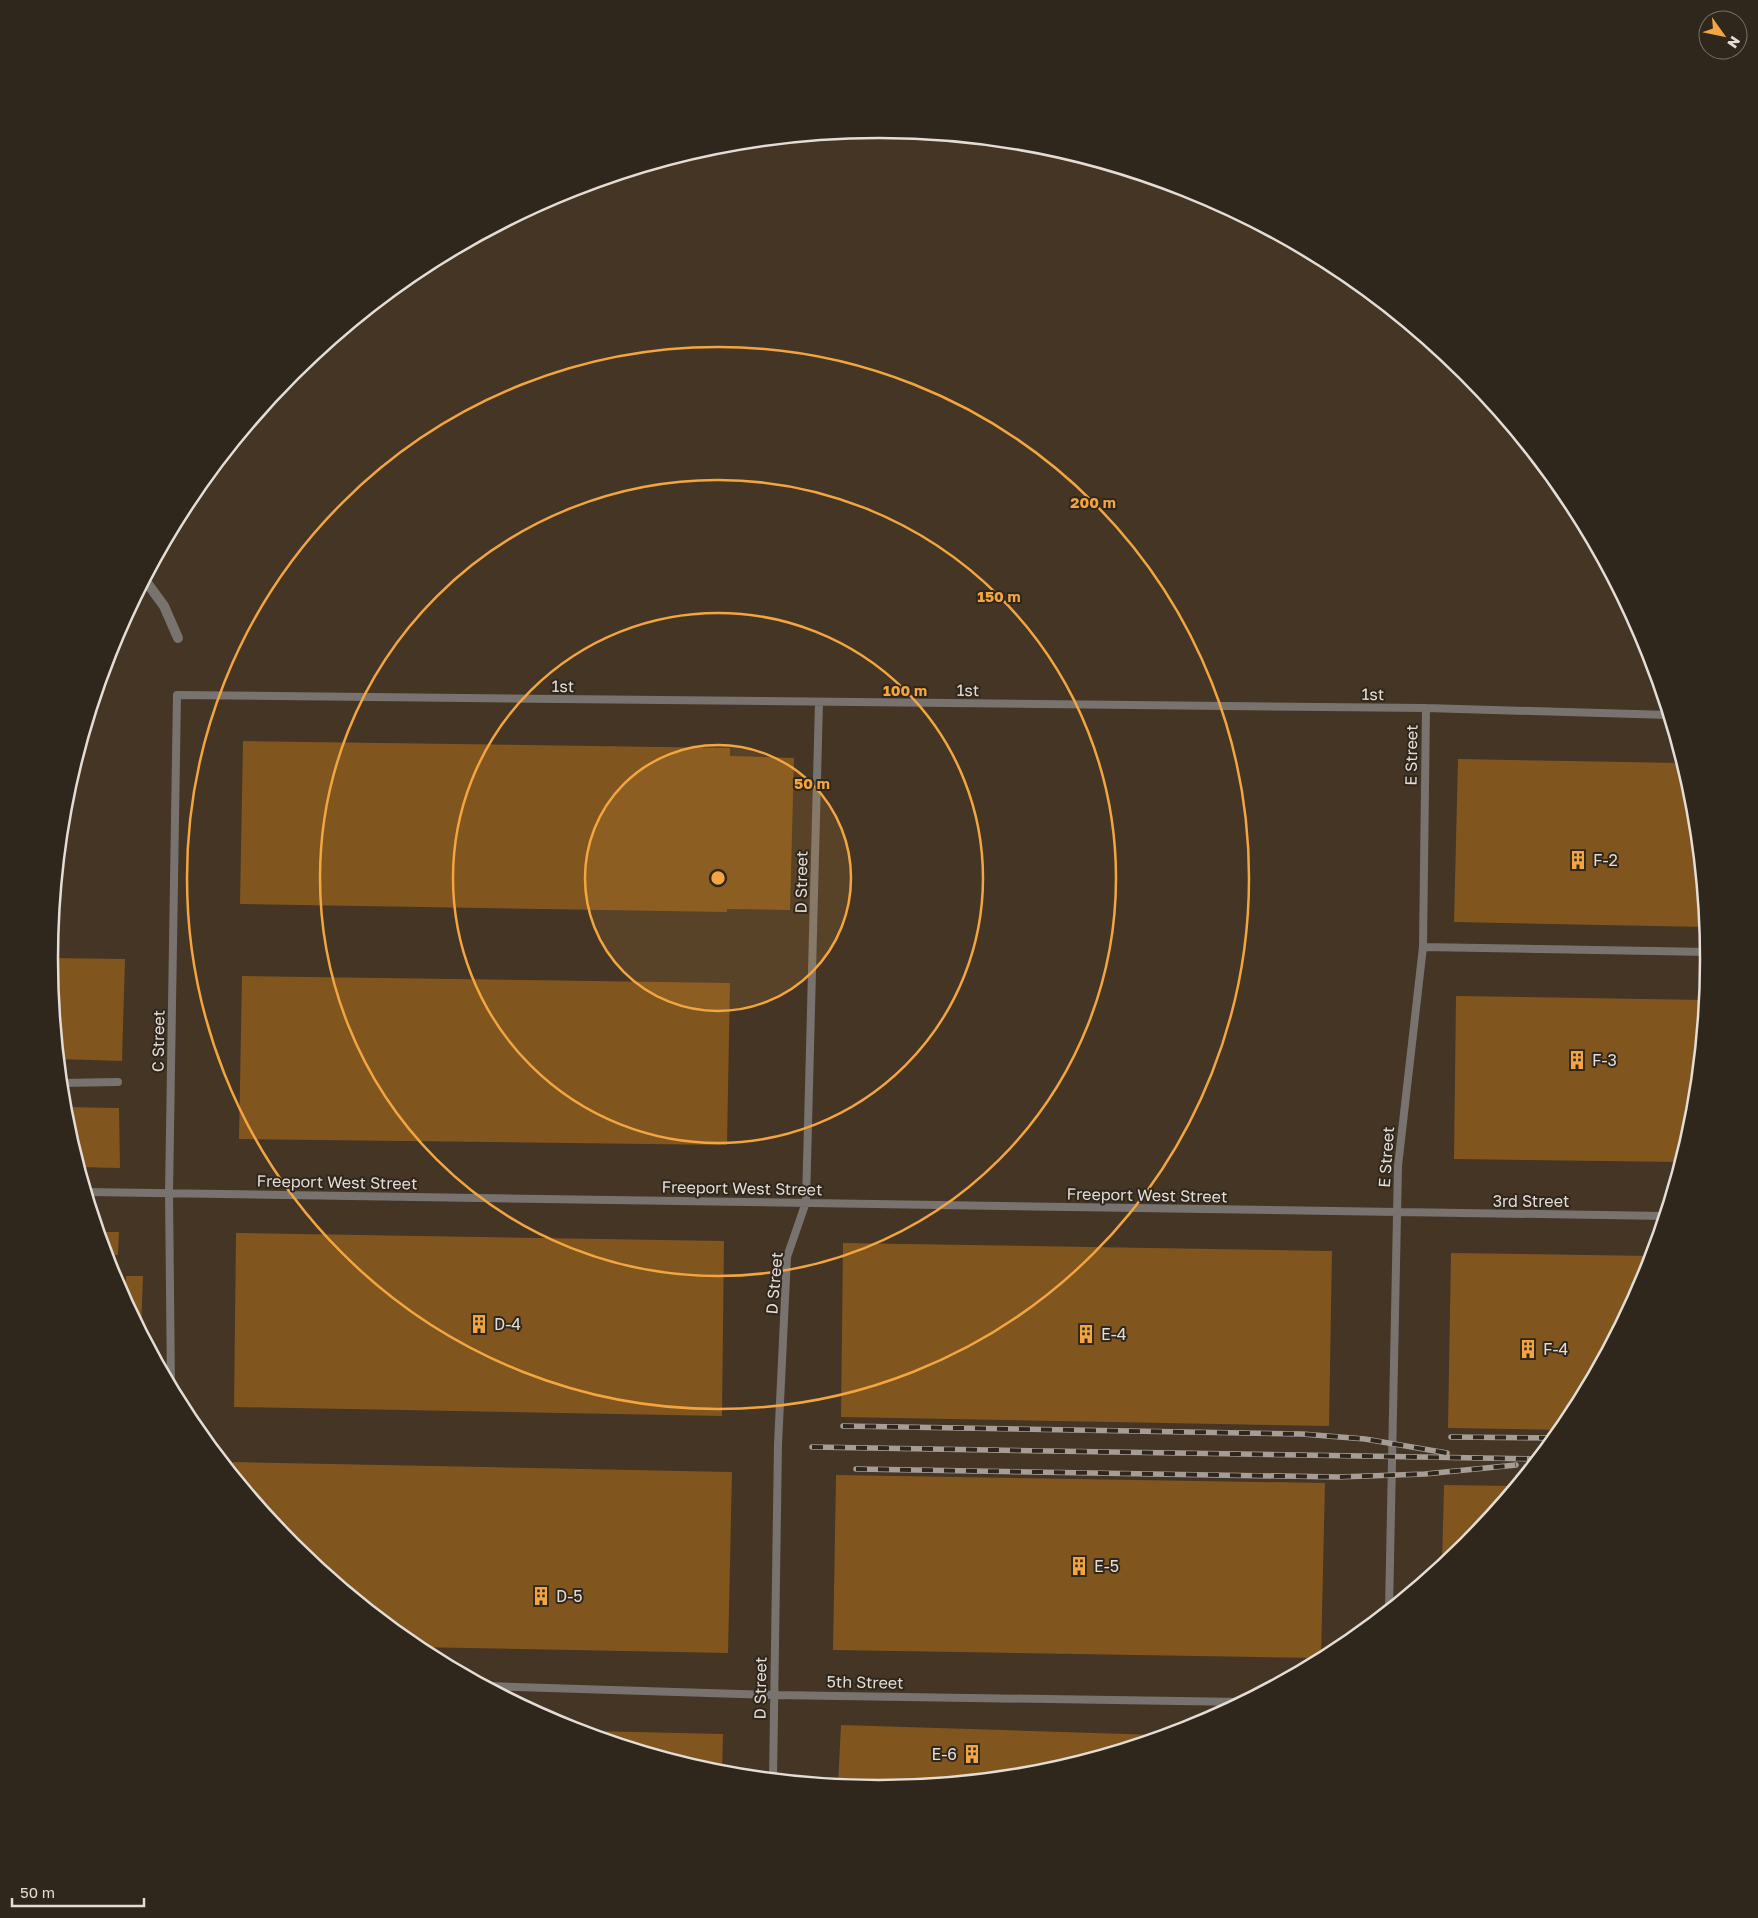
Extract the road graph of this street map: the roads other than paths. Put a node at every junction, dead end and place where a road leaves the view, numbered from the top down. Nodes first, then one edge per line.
1 (148, 585) edge
2 (178, 638) dead end
3 (177, 695) joint
4 (819, 702) junction
5 (1426, 708) junction
6 (1663, 715) edge
7 (1423, 947) junction
8 (1700, 952) edge
9 (118, 1082) dead end
10 (68, 1083) edge
11 (91, 1192) edge
12 (169, 1193) junction
13 (806, 1202) junction
14 (1397, 1214) junction
15 (1659, 1216) edge
16 (171, 1375) edge
17 (1389, 1603) edge
18 (498, 1686) edge
19 (774, 1695) junction
20 (1229, 1702) edge
21 (773, 1773) edge

1 - 2 street
3 - 4 lane, 1st
3 - 12 lane, C Street
4 - 5 lane, 1st
4 - 13 lane, D Street
5 - 6 lane, 1st
5 - 7 lane, E Street
7 - 8 lane
7 - 14 lane, E Street
9 - 10 lane
11 - 12 lane, Freeport West Street
12 - 13 lane, Freeport West Street
12 - 16 lane, C Street
13 - 14 lane, Freeport West Street
13 - 19 lane, D Street
14 - 15 lane, 3rd Street
14 - 17 lane, E Street
18 - 19 lane, 5th Street
19 - 20 lane, 5th Street
19 - 21 lane, D Street

